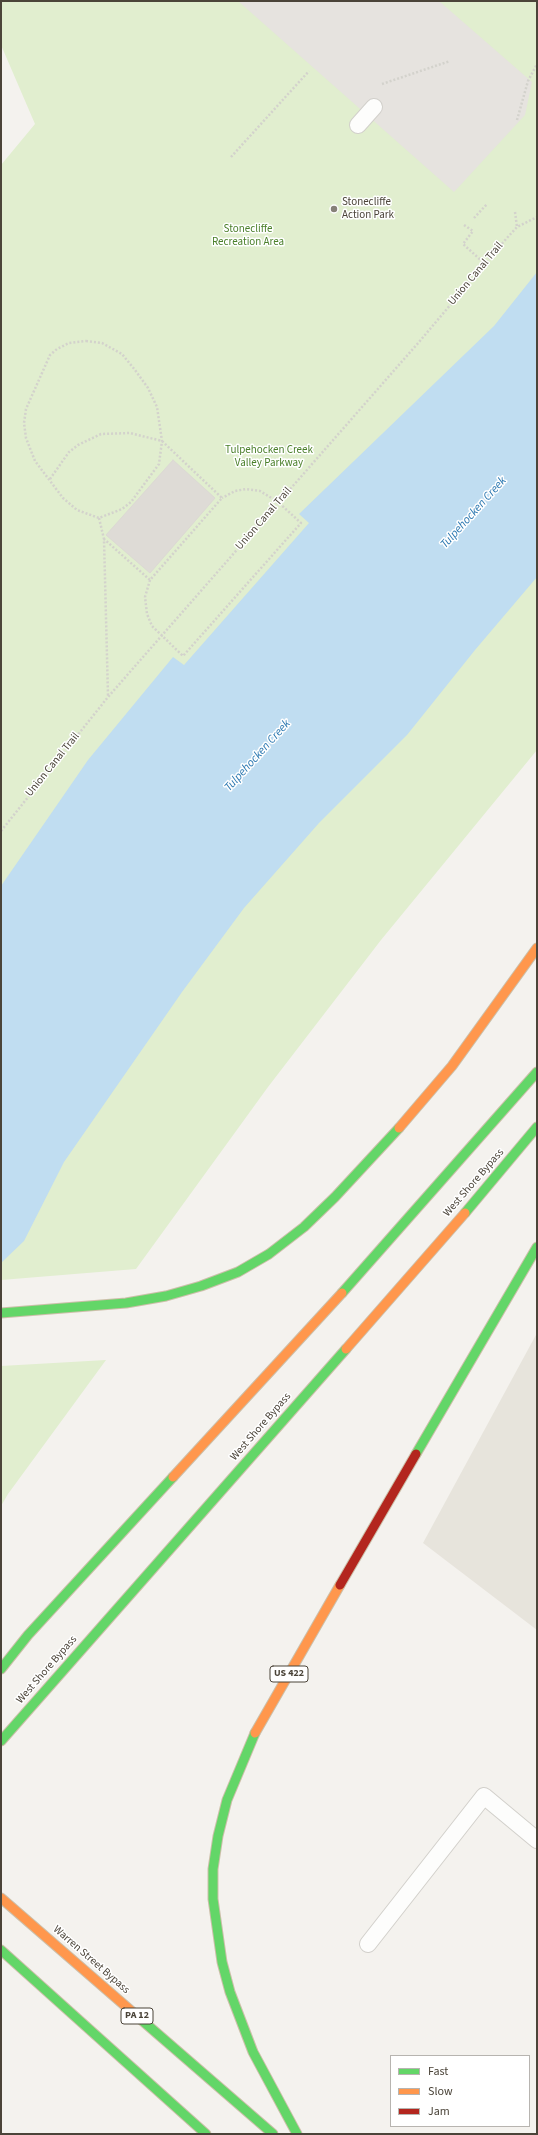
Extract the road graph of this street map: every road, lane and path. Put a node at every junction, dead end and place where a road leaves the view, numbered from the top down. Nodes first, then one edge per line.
1 (450, 61) dead end
2 (537, 64) edge
3 (309, 71) dead end
4 (380, 85) dead end
5 (374, 107) dead end
6 (517, 120) dead end
7 (358, 125) dead end
8 (231, 157) dead end
9 (487, 204) dead end
10 (515, 212) dead end
11 (537, 217) edge
12 (474, 218) dead end
13 (464, 225) dead end
14 (517, 228) junction
15 (485, 264) junction
16 (162, 441) junction
17 (50, 479) junction
18 (222, 498) junction
19 (278, 502) junction
20 (99, 518) junction
21 (104, 539) junction
22 (150, 580) junction
23 (163, 635) junction
24 (108, 697) junction
25 (1, 831) edge
26 (537, 948) edge
27 (537, 1072) edge
28 (537, 1127) edge
29 (537, 1247) edge
30 (1, 1313) edge
31 (1, 1669) edge
32 (1, 1741) edge
33 (537, 1840) edge
34 (1, 1898) edge
35 (368, 1944) dead end
36 (1, 1950) edge
37 (206, 2134) edge
38 (273, 2134) edge
39 (297, 2134) edge

1 - 4 path
2 - 6 path
3 - 8 path
5 - 7 lane
9 - 12 path
10 - 14 path
11 - 14 path, Union Canal Trail
13 - 15 path
14 - 15 path, Union Canal Trail
15 - 19 path, Union Canal Trail
16 - 17 path
16 - 17 path
16 - 18 path
16 - 20 path
17 - 20 path
18 - 19 path
18 - 22 path
19 - 23 path, Union Canal Trail
19 - 23 path
20 - 21 path
21 - 22 path
21 - 24 path
22 - 23 path
23 - 24 path, Union Canal Trail
24 - 25 path, Union Canal Trail
26 - 30 highway
27 - 31 highway
28 - 32 highway, West Shore Bypass
29 - 39 highway, US 422
33 - 35 lane
34 - 38 highway, Warren Street Bypass / PA 12
36 - 37 highway

